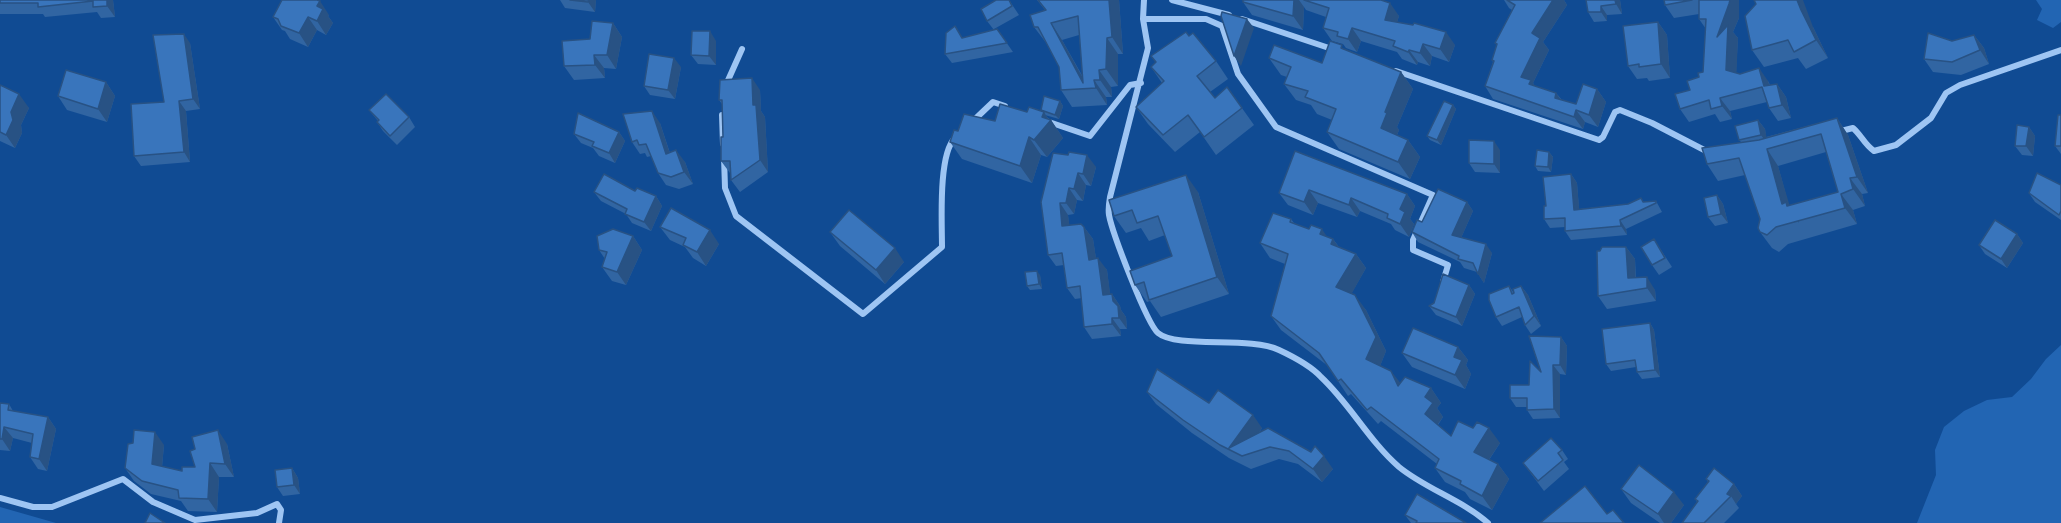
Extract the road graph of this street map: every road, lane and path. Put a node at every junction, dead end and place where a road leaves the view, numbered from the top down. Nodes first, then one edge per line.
1 (1144, 0) edge
2 (1172, 0) edge
3 (1143, 18) junction
4 (742, 49) dead end
5 (2061, 50) edge
6 (1343, 53) edge
7 (1388, 68) edge
8 (1141, 83) junction
9 (722, 94) edge
10 (722, 105) edge
11 (1014, 110) edge
12 (1036, 117) edge
13 (968, 126) edge
14 (1833, 133) edge
15 (959, 134) edge
16 (1718, 155) edge
17 (1442, 288) edge
18 (0, 498) edge
19 (279, 523) edge
20 (1488, 523) edge

1 - 3 street
2 - 6 street
3 - 8 street
3 - 17 street
4 - 9 street
5 - 14 street
7 - 16 street
8 - 12 street
8 - 20 street
10 - 15 street
11 - 13 street
18 - 19 street

